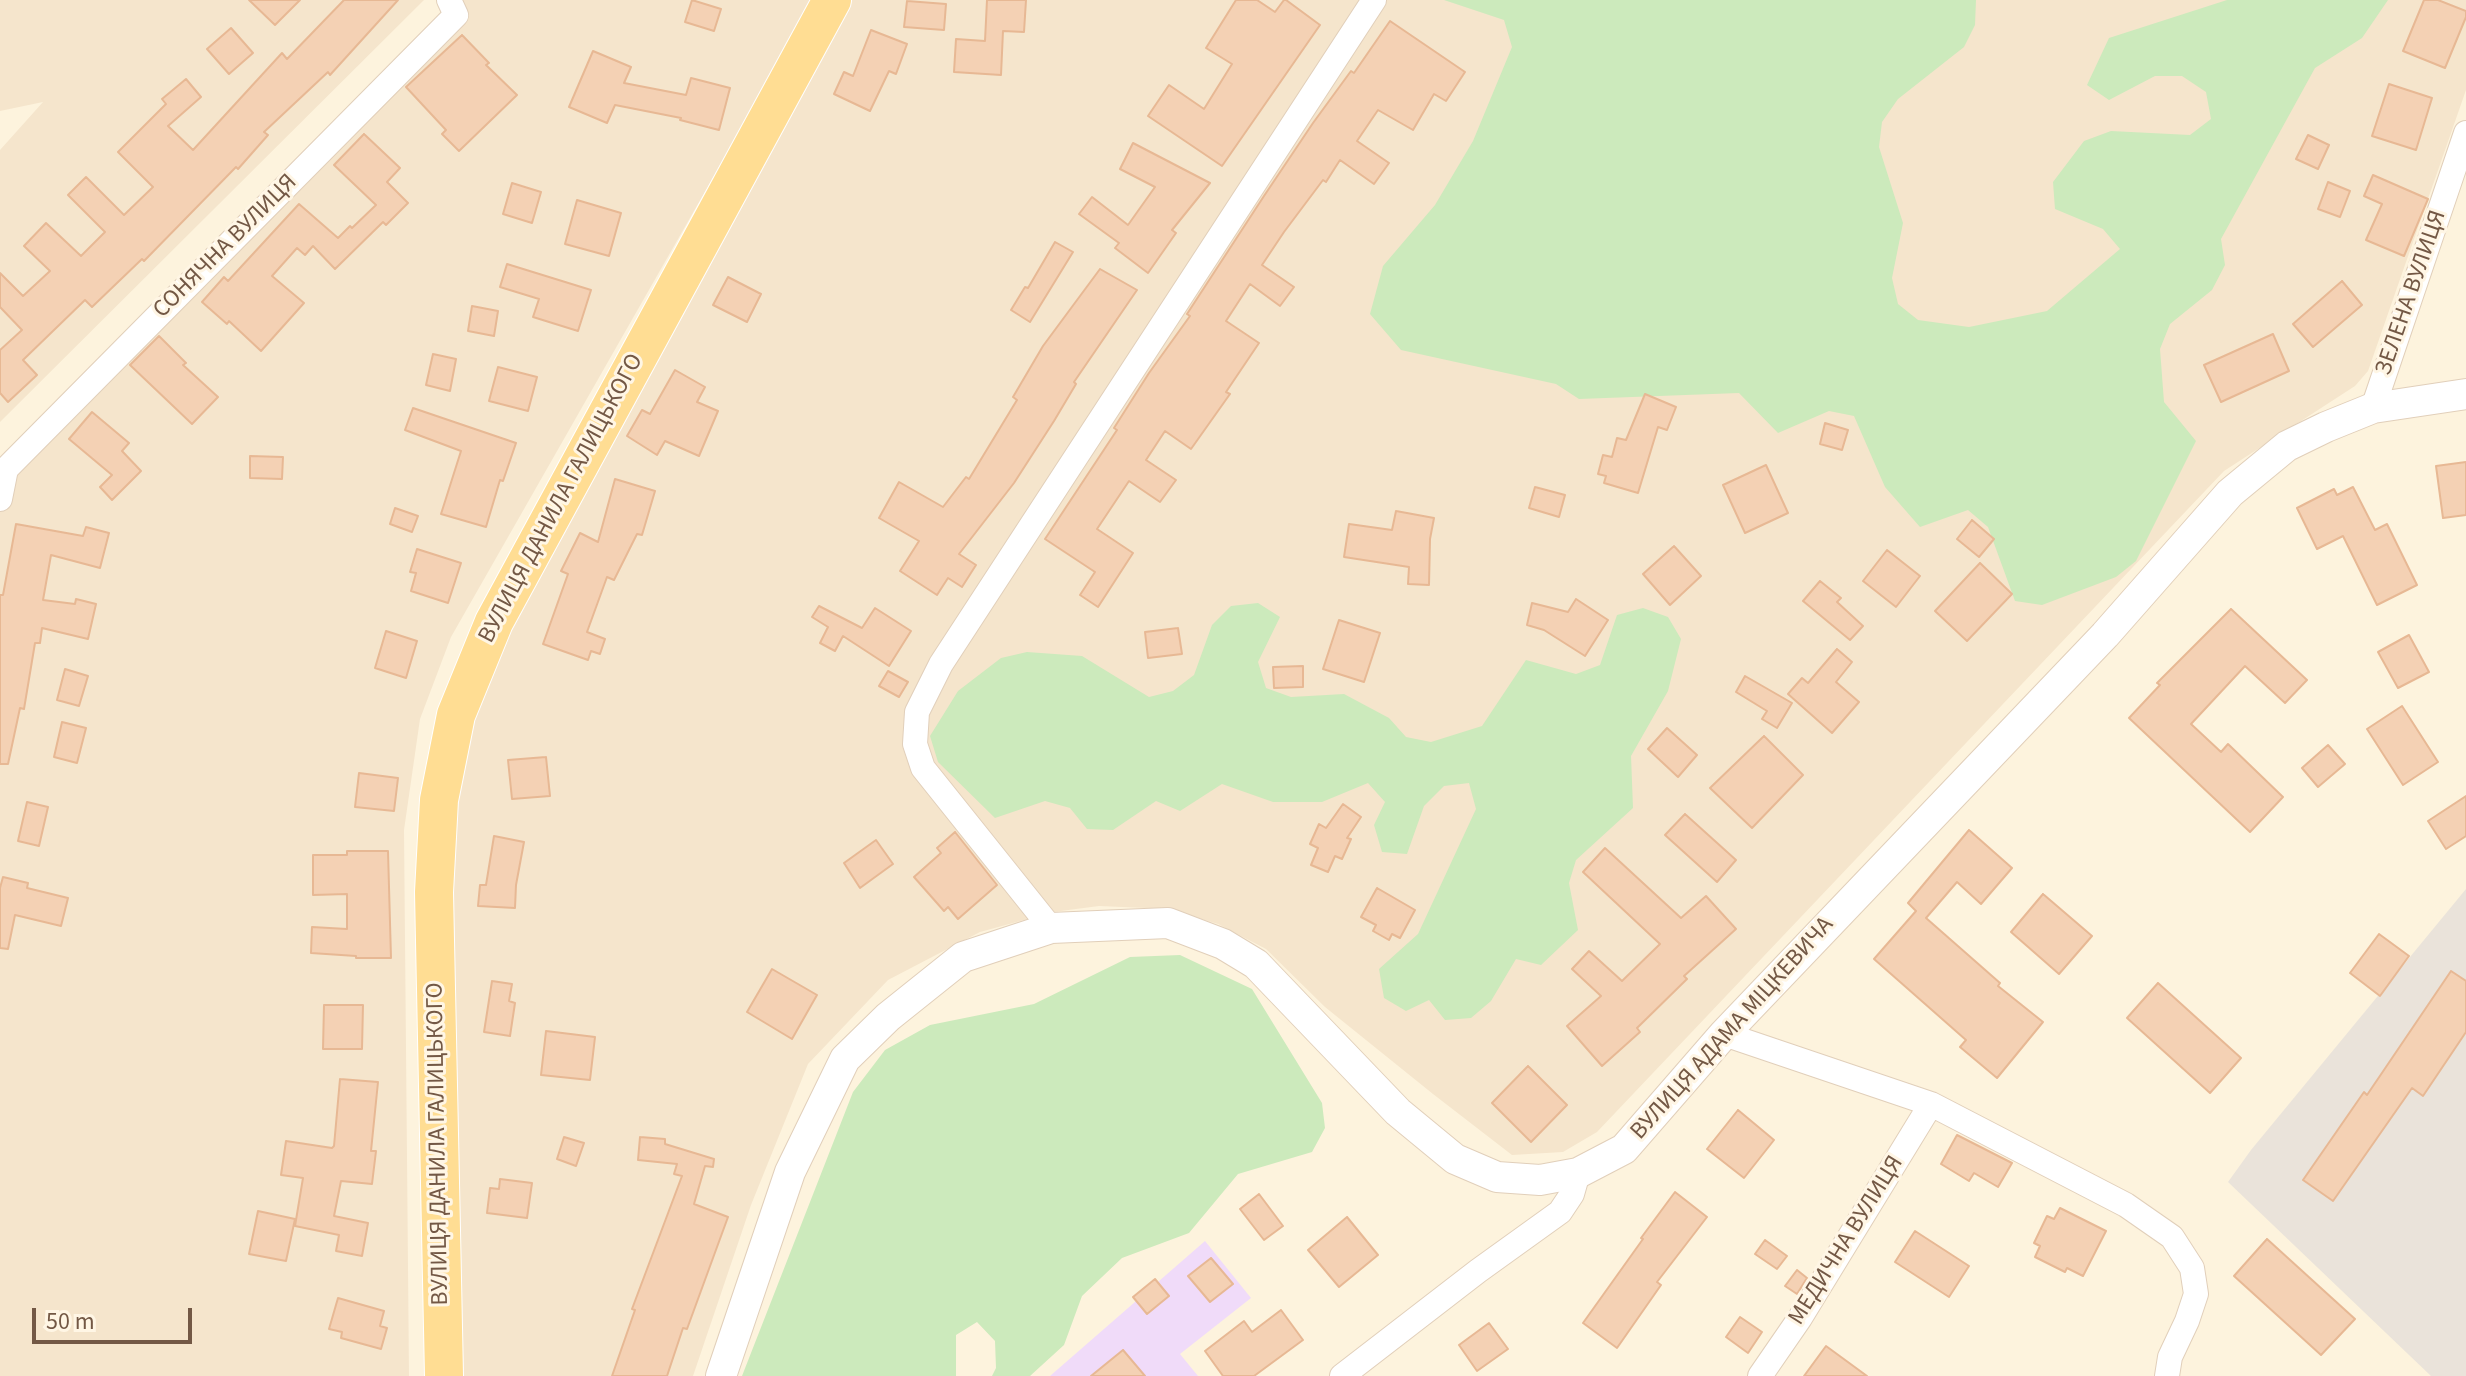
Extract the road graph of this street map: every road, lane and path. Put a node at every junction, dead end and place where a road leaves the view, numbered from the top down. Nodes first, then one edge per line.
1 (449, 0) edge
2 (832, 0) edge
3 (1374, 0) edge
4 (2466, 133) edge
5 (2466, 394) edge
6 (2373, 408) junction
7 (0, 499) edge
8 (1051, 928) junction
9 (1724, 1034) junction
10 (1931, 1104) junction
11 (1578, 1173) junction
12 (444, 1376) edge
13 (721, 1376) edge
14 (1342, 1376) edge
15 (1760, 1376) edge
16 (2167, 1376) edge

1 - 7 street, СОНЯЧНА ВУЛИЦЯ
2 - 12 main road, ВУЛИЦЯ ДАНИЛА ГАЛИЦЬКОГО
3 - 8 street
4 - 6 street, ЗЕЛЕНА ВУЛИЦЯ
5 - 6 street, ВУЛИЦЯ АДАМА МІЦКЕВИЧА
6 - 9 street, ВУЛИЦЯ АДАМА МІЦКЕВИЧА
8 - 11 street, ВУЛИЦЯ АДАМА МІЦКЕВИЧА
8 - 13 street, ВУЛИЦЯ АДАМА МІЦКЕВИЧА
9 - 10 street
9 - 11 street, ВУЛИЦЯ АДАМА МІЦКЕВИЧА
10 - 15 street, МЕДИЧНА ВУЛИЦЯ
10 - 16 street
11 - 14 street

